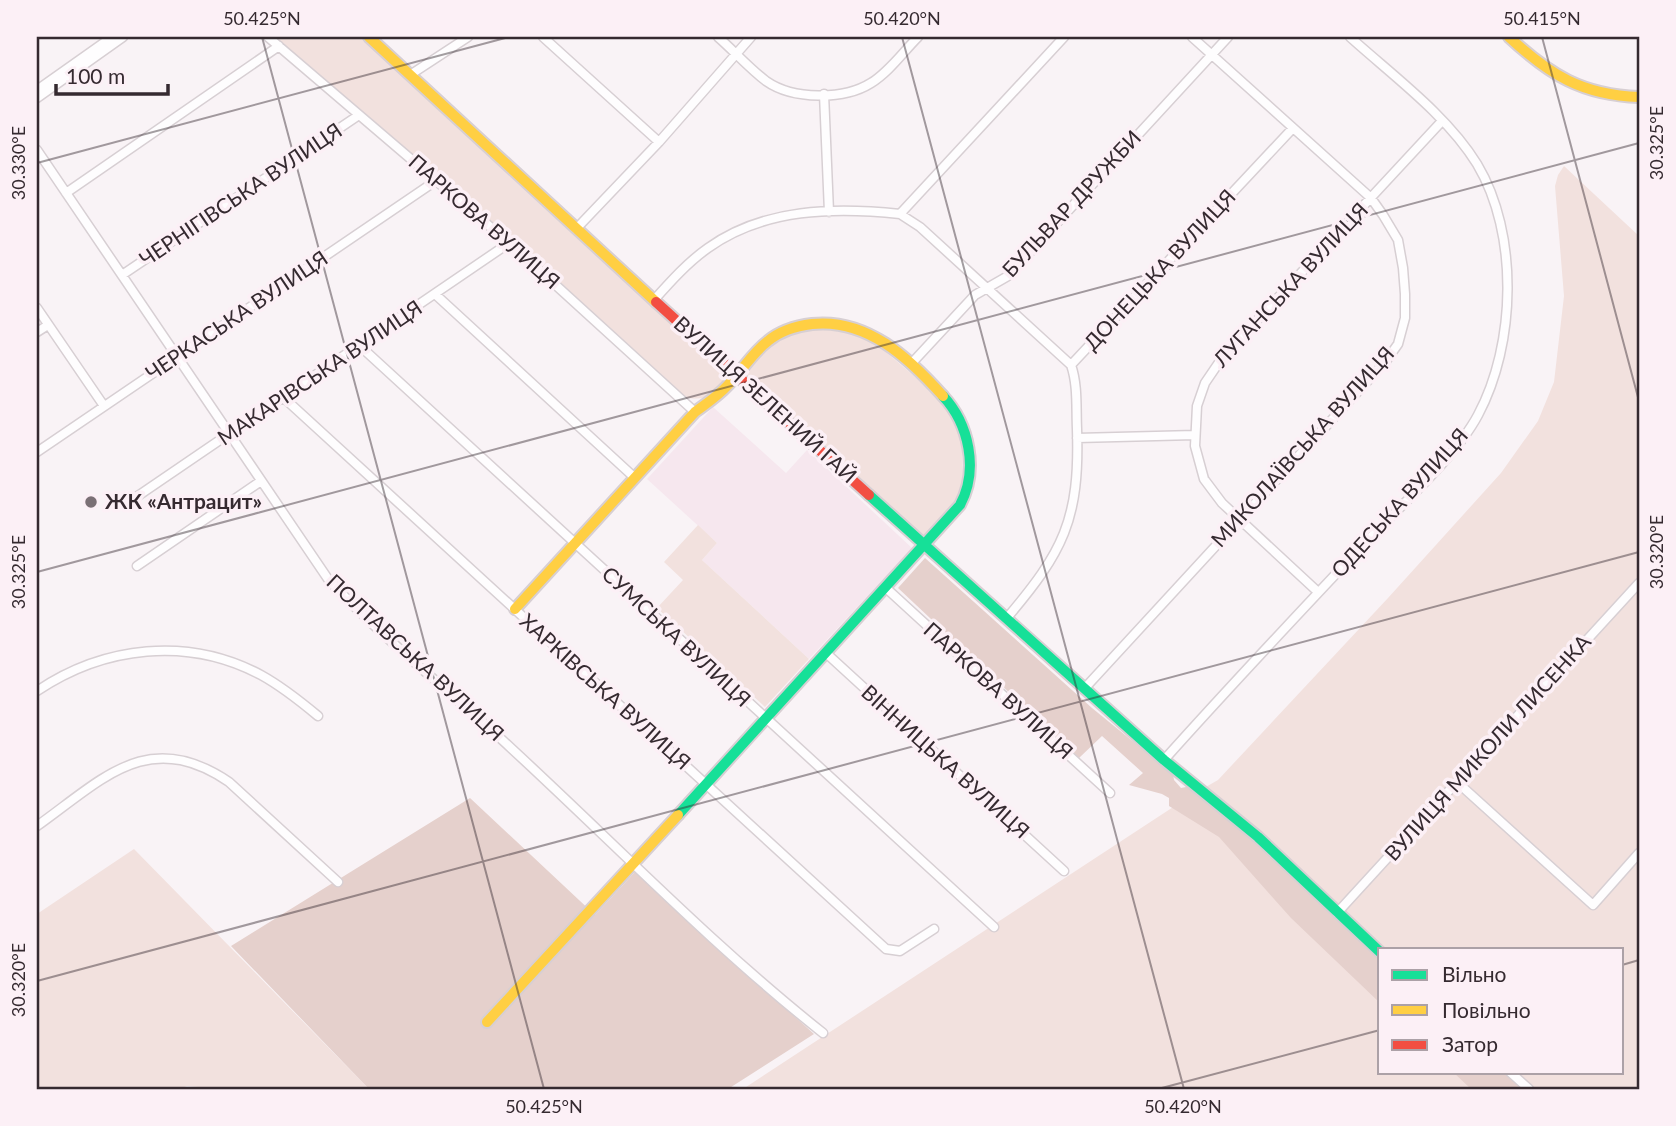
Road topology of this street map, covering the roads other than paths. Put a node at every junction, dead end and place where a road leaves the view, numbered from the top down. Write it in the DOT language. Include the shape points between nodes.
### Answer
graph roads {
  1 [pos="111,37"];
  2 [pos="123,37"];
  3 [pos="268,37"];
  4 [pos="369,37"];
  5 [pos="468,37"];
  6 [pos="542,37"];
  7 [pos="718,37"];
  8 [pos="751,37"];
  9 [pos="918,37"];
  10 [pos="1064,37"];
  11 [pos="1192,37"];
  12 [pos="1228,37"];
  13 [pos="1350,37"];
  14 [pos="1509,37"];
  15 [pos="279,46"];
  16 [pos="736,53"];
  17 [pos="1212,55"];
  18 [pos="410,75"];
  19 [pos="37,90"];
  20 [pos="824,94"];
  21 [pos="1639,97"];
  22 [pos="37,99"];
  23 [pos="359,115"];
  24 [pos="1442,121"];
  25 [pos="1293,128"];
  26 [pos="659,142"];
  27 [pos="37,150"];
  28 [pos="437,180"];
  29 [pos="66,193"];
  30 [pos="1371,198"];
  31 [pos="829,212"];
  32 [pos="900,214"];
  33 [pos="576,229"];
  34 [pos="509,243"];
  35 [pos="122,275"];
  36 [pos="987,288"];
  37 [pos="436,295"];
  38 [pos="654,300"];
  39 [pos="37,307"];
  40 [pos="48,324"];
  41 [pos="37,332"];
  42 [pos="360,346"];
  43 [pos="177,356"];
  44 [pos="911,364"];
  45 [pos="1071,365"];
  46 [pos="737,373"];
  47 [pos="284,398"];
  48 [pos="104,406"];
  49 [pos="695,412"];
  50 [pos="230,435"];
  51 [pos="1195,435"];
  52 [pos="1077,438"];
  53 [pos="37,452"];
  54 [pos="635,478"];
  55 [pos="261,481"];
  56 [pos="129,502"];
  57 [pos="1239,518"];
  58 [pos="575,544"];
  59 [pos="926,545"];
  60 [pos="137,566"];
  61 [pos="1639,583"];
  62 [pos="886,588"];
  63 [pos="1318,592"];
  64 [pos="515,609"];
  65 [pos="1006,619"];
  66 [pos="826,653"];
  67 [pos="1084,689"];
  68 [pos="37,691"];
  69 [pos="318,716"];
  70 [pos="764,718"];
  71 [pos="1164,760"];
  72 [pos="1457,782"];
  73 [pos="705,783"];
  74 [pos="1110,793"];
  75 [pos="37,826"];
  76 [pos="1639,853"];
  77 [pos="632,864"];
  78 [pos="1064,871"];
  79 [pos="338,882"];
  80 [pos="1337,913"];
  81 [pos="994,927"];
  82 [pos="934,929"];
  83 [pos="1378,950"];
  84 [pos="487,1022"];
  85 [pos="823,1034"];
  86 [pos="1512,1074"];
  87 [pos="1530,1089"];
  1 -- 19 [label="street"];
  2 -- 22 [label="street"];
  3 -- 15 [label="street, ПАРКОВА ВУЛИЦЯ"];
  4 -- 18 [label="street, ВУЛИЦЯ ЗЕЛЕНИЙ ГАЙ"];
  5 -- 18 [label="street"];
  6 -- 26 [label="street"];
  7 -- 16 [label="street"];
  8 -- 16 [label="street"];
  9 -- 20 [label="street" via="873,82 859,90"];
  10 -- 32 [label="street"];
  11 -- 17 [label="street, МИКОЛАЇВСЬКА ВУЛИЦЯ"];
  12 -- 17 [label="street, БУЛЬВАР ДРУЖБИ"];
  13 -- 24 [label="street, ОДЕСЬКА ВУЛИЦЯ"];
  14 -- 21 [label="street" via="1551,74 1587,91"];
  15 -- 23 [label="street, ПАРКОВА ВУЛИЦЯ"];
  15 -- 29 [label="street"];
  16 -- 20 [label="street" via="777,87"];
  16 -- 26 [label="street"];
  17 -- 25 [label="street, МИКОЛАЇВСЬКА ВУЛИЦЯ"];
  17 -- 36 [label="street, БУЛЬВАР ДРУЖБИ" via="1007,275"];
  18 -- 33 [label="street, ВУЛИЦЯ ЗЕЛЕНИЙ ГАЙ"];
  20 -- 31 [label="street"];
  23 -- 28 [label="street, ПАРКОВА ВУЛИЦЯ"];
  23 -- 35 [label="street, ЧЕРНІГІВСЬКА ВУЛИЦЯ"];
  24 -- 30 [label="street, ЛУГАНСЬКА ВУЛИЦЯ"];
  24 -- 63 [label="street, ОДЕСЬКА ВУЛИЦЯ" via="1476,164 1498,219 1508,286 1499,358 1490,390 1464,438"];
  25 -- 30 [label="street, МИКОЛАЇВСЬКА ВУЛИЦЯ"];
  25 -- 45 [label="street, ДОНЕЦЬКА ВУЛИЦЯ"];
  26 -- 33 [label="street"];
  27 -- 29 [label="street, ПОЛТАВСЬКА ВУЛИЦЯ"];
  28 -- 34 [label="street, ПАРКОВА ВУЛИЦЯ"];
  28 -- 43 [label="street, ЧЕРКАСЬКА ВУЛИЦЯ"];
  29 -- 35 [label="street, ПОЛТАВСЬКА ВУЛИЦЯ"];
  30 -- 51 [label="street, ЛУГАНСЬКА ВУЛИЦЯ" via="1212,370 1200,394"];
  30 -- 57 [label="street, МИКОЛАЇВСЬКА ВУЛИЦЯ" via="1398,240 1404,268 1405,318 1398,344"];
  31 -- 32 [label="street"];
  31 -- 38 [label="street" via="771,218 727,236 693,260"];
  32 -- 36 [label="street"];
  33 -- 38 [label="street, ВУЛИЦЯ ЗЕЛЕНИЙ ГАЙ"];
  34 -- 37 [label="street, МАКАРІВСЬКА ВУЛИЦЯ"];
  34 -- 49 [label="street, ПАРКОВА ВУЛИЦЯ"];
  35 -- 43 [label="street, ПОЛТАВСЬКА ВУЛИЦЯ"];
  36 -- 44 [label="street, БУЛЬВАР ДРУЖБИ" via="975,295"];
  36 -- 45 [label="street"];
  37 -- 42 [label="street, МАКАРІВСЬКА ВУЛИЦЯ"];
  37 -- 54 [label="street"];
  38 -- 46 [label="street, ВУЛИЦЯ ЗЕЛЕНИЙ ГАЙ"];
  39 -- 40 [label="street"];
  40 -- 41 [label="street"];
  40 -- 48 [label="street"];
  42 -- 47 [label="street, МАКАРІВСЬКА ВУЛИЦЯ"];
  42 -- 58 [label="street, СУМСЬКА ВУЛИЦЯ"];
  43 -- 48 [label="street, ЧЕРКАСЬКА ВУЛИЦЯ"];
  43 -- 50 [label="street, ПОЛТАВСЬКА ВУЛИЦЯ"];
  44 -- 46 [label="street" via="867,332 832,324 785,330 762,345"];
  44 -- 59 [label="street" via="951,402 967,440 964,498"];
  45 -- 52 [label="street, ДОНЕЦЬКА ВУЛИЦЯ"];
  46 -- 49 [label="street" via="719,395"];
  46 -- 59 [label="street, ВУЛИЦЯ ЗЕЛЕНИЙ ГАЙ"];
  47 -- 50 [label="street, МАКАРІВСЬКА ВУЛИЦЯ"];
  47 -- 64 [label="street, ХАРКІВСЬКА ВУЛИЦЯ"];
  48 -- 53 [label="street, ЧЕРКАСЬКА ВУЛИЦЯ"];
  49 -- 54 [label="street"];
  50 -- 55 [label="street, ПОЛТАВСЬКА ВУЛИЦЯ"];
  50 -- 56 [label="street, МАКАРІВСЬКА ВУЛИЦЯ"];
  51 -- 52 [label="street"];
  51 -- 57 [label="street, ЛУГАНСЬКА ВУЛИЦЯ" via="1204,479"];
  52 -- 65 [label="street, ДОНЕЦЬКА ВУЛИЦЯ" via="1074,493 1065,534 1047,568"];
  54 -- 58 [label="street"];
  55 -- 60 [label="street"];
  55 -- 77 [label="street, ПОЛТАВСЬКА ВУЛИЦЯ" via="313,560 343,595"];
  57 -- 63 [label="street, ЛУГАНСЬКА ВУЛИЦЯ"];
  57 -- 67 [label="street, МИКОЛАЇВСЬКА ВУЛИЦЯ"];
  58 -- 64 [label="street"];
  58 -- 70 [label="street, СУМСЬКА ВУЛИЦЯ"];
  59 -- 62 [label="street"];
  59 -- 65 [label="street, ВУЛИЦЯ ЗЕЛЕНИЙ ГАЙ"];
  61 -- 72 [label="street, ВУЛИЦЯ МИКОЛИ ЛИСЕНКА"];
  62 -- 66 [label="street"];
  62 -- 74 [label="street, ПАРКОВА ВУЛИЦЯ"];
  63 -- 71 [label="street, ОДЕСЬКА ВУЛИЦЯ"];
  64 -- 73 [label="street, ХАРКІВСЬКА ВУЛИЦЯ"];
  65 -- 67 [label="street, ВУЛИЦЯ ЗЕЛЕНИЙ ГАЙ"];
  66 -- 70 [label="street"];
  66 -- 78 [label="street, ВІННИЦЬКА ВУЛИЦЯ"];
  67 -- 71 [label="street, ВУЛИЦЯ ЗЕЛЕНИЙ ГАЙ"];
  68 -- 69 [label="street" via="80,667 108,658 147,651 192,651 261,675"];
  70 -- 73 [label="street"];
  70 -- 81 [label="street, СУМСЬКА ВУЛИЦЯ"];
  71 -- 80 [label="street, ВУЛИЦЯ ЗЕЛЕНИЙ ГАЙ" via="1258,837"];
  72 -- 76 [label="street" via="1592,905"];
  72 -- 80 [label="street, ВУЛИЦЯ МИКОЛИ ЛИСЕНКА"];
  73 -- 77 [label="street"];
  73 -- 82 [label="street, ХАРКІВСЬКА ВУЛИЦЯ" via="886,949 900,951"];
  75 -- 79 [label="street" via="120,769 171,757 212,770 229,782"];
  77 -- 84 [label="street"];
  77 -- 85 [label="street, ПОЛТАВСЬКА ВУЛИЦЯ"];
  80 -- 83 [label="street, ВУЛИЦЯ ЗЕЛЕНИЙ ГАЙ"];
  86 -- 87 [label="street"];
}
